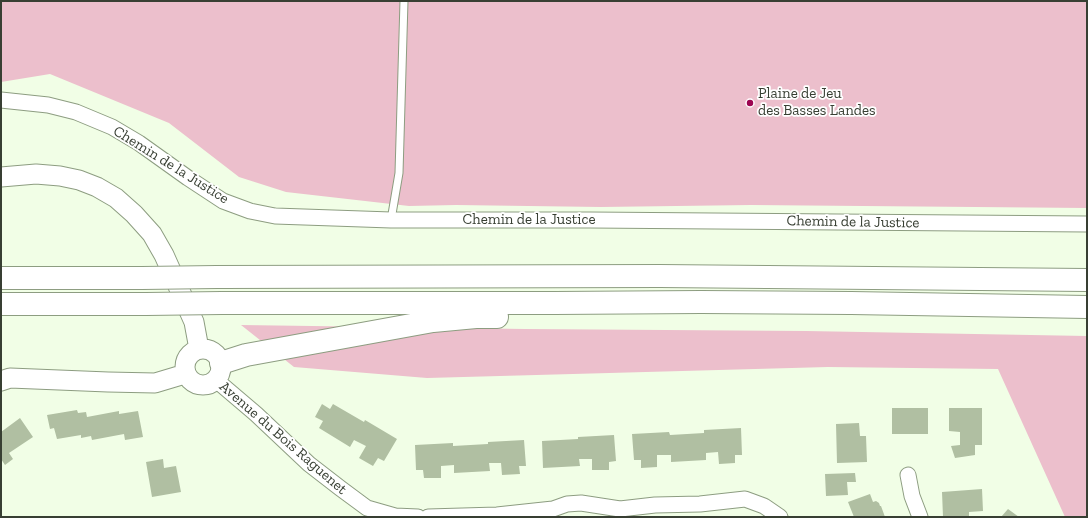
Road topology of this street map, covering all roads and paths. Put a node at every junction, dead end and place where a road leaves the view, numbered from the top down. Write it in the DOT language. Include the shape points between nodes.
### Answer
graph roads {
  1 [pos="404,1"];
  2 [pos="1,100"];
  3 [pos="1,177"];
  4 [pos="391,220"];
  5 [pos="1087,224"];
  6 [pos="1,278"];
  7 [pos="1087,280"];
  8 [pos="554,303"];
  9 [pos="1,304"];
  10 [pos="1087,306"];
  11 [pos="199,349"];
  12 [pos="218,372"];
  13 [pos="186,374"];
  14 [pos="1,381"];
  15 [pos="908,475"];
  16 [pos="395,516"];
  17 [pos="418,517"];
  18 [pos="428,517"];
  19 [pos="780,517"];
  20 [pos="920,517"];
  1 -- 4 [label="lane" via="399,173"];
  2 -- 4 [label="street, Chemin de la Justice" via="48,105 76,112 112,127 223,201 250,211 275,216"];
  3 -- 11 [label="street" via="36,174 60,176 97,187 116,198 152,234 164,255 194,322"];
  4 -- 5 [label="street, Chemin de la Justice"];
  6 -- 7 [label="highway, bridge" via="676,276"];
  8 -- 9 [label="highway, bridge"];
  8 -- 10 [label="highway" via="772,302"];
  8 -- 12 [label="highway" via="531,316 433,321 246,356"];
  11 -- 12 [label="street" via="215,353 219,358"];
  11 -- 13 [label="street" via="188,355 184,367"];
  12 -- 13 [label="street" via="211,383 205,385 193,383"];
  12 -- 16 [label="street, Avenue du Bois Raguenet" via="256,414 309,464 367,508"];
  13 -- 14 [label="street" via="155,383 10,378"];
  15 -- 20 [label="street"];
  16 -- 17 [label="street, Avenue du Bois Raguenet"];
  18 -- 19 [label="street" via="497,515 581,503 620,509 745,499 764,506"];
}
